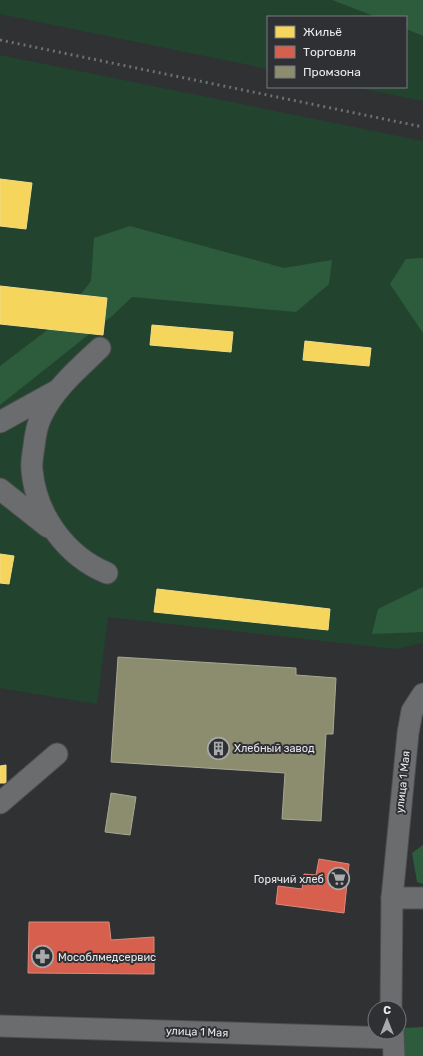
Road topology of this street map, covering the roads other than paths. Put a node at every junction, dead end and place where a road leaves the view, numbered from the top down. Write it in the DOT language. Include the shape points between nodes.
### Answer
graph roads {
  1 [pos="100,348"];
  2 [pos="57,391"];
  3 [pos="0,422"];
  4 [pos="0,489"];
  5 [pos="53,530"];
  6 [pos="107,573"];
  7 [pos="423,694"];
  8 [pos="58,754"];
  9 [pos="0,803"];
  10 [pos="392,898"];
  11 [pos="423,898"];
  12 [pos="391,1000"];
  13 [pos="0,1026"];
  14 [pos="393,1042"];
  1 -- 2 [label="street"];
  2 -- 3 [label="street"];
  2 -- 5 [label="street" via="40,418 31,470 38,500"];
  4 -- 5 [label="street"];
  5 -- 6 [label="street" via="73,553 92,567"];
  7 -- 10 [label="street, улица 1 Мая" via="412,710 408,733"];
  8 -- 9 [label="street"];
  10 -- 11 [label="street"];
  10 -- 12 [label="street, улица 1 Мая"];
  13 -- 14 [label="street, улица 1 Мая"];
}
